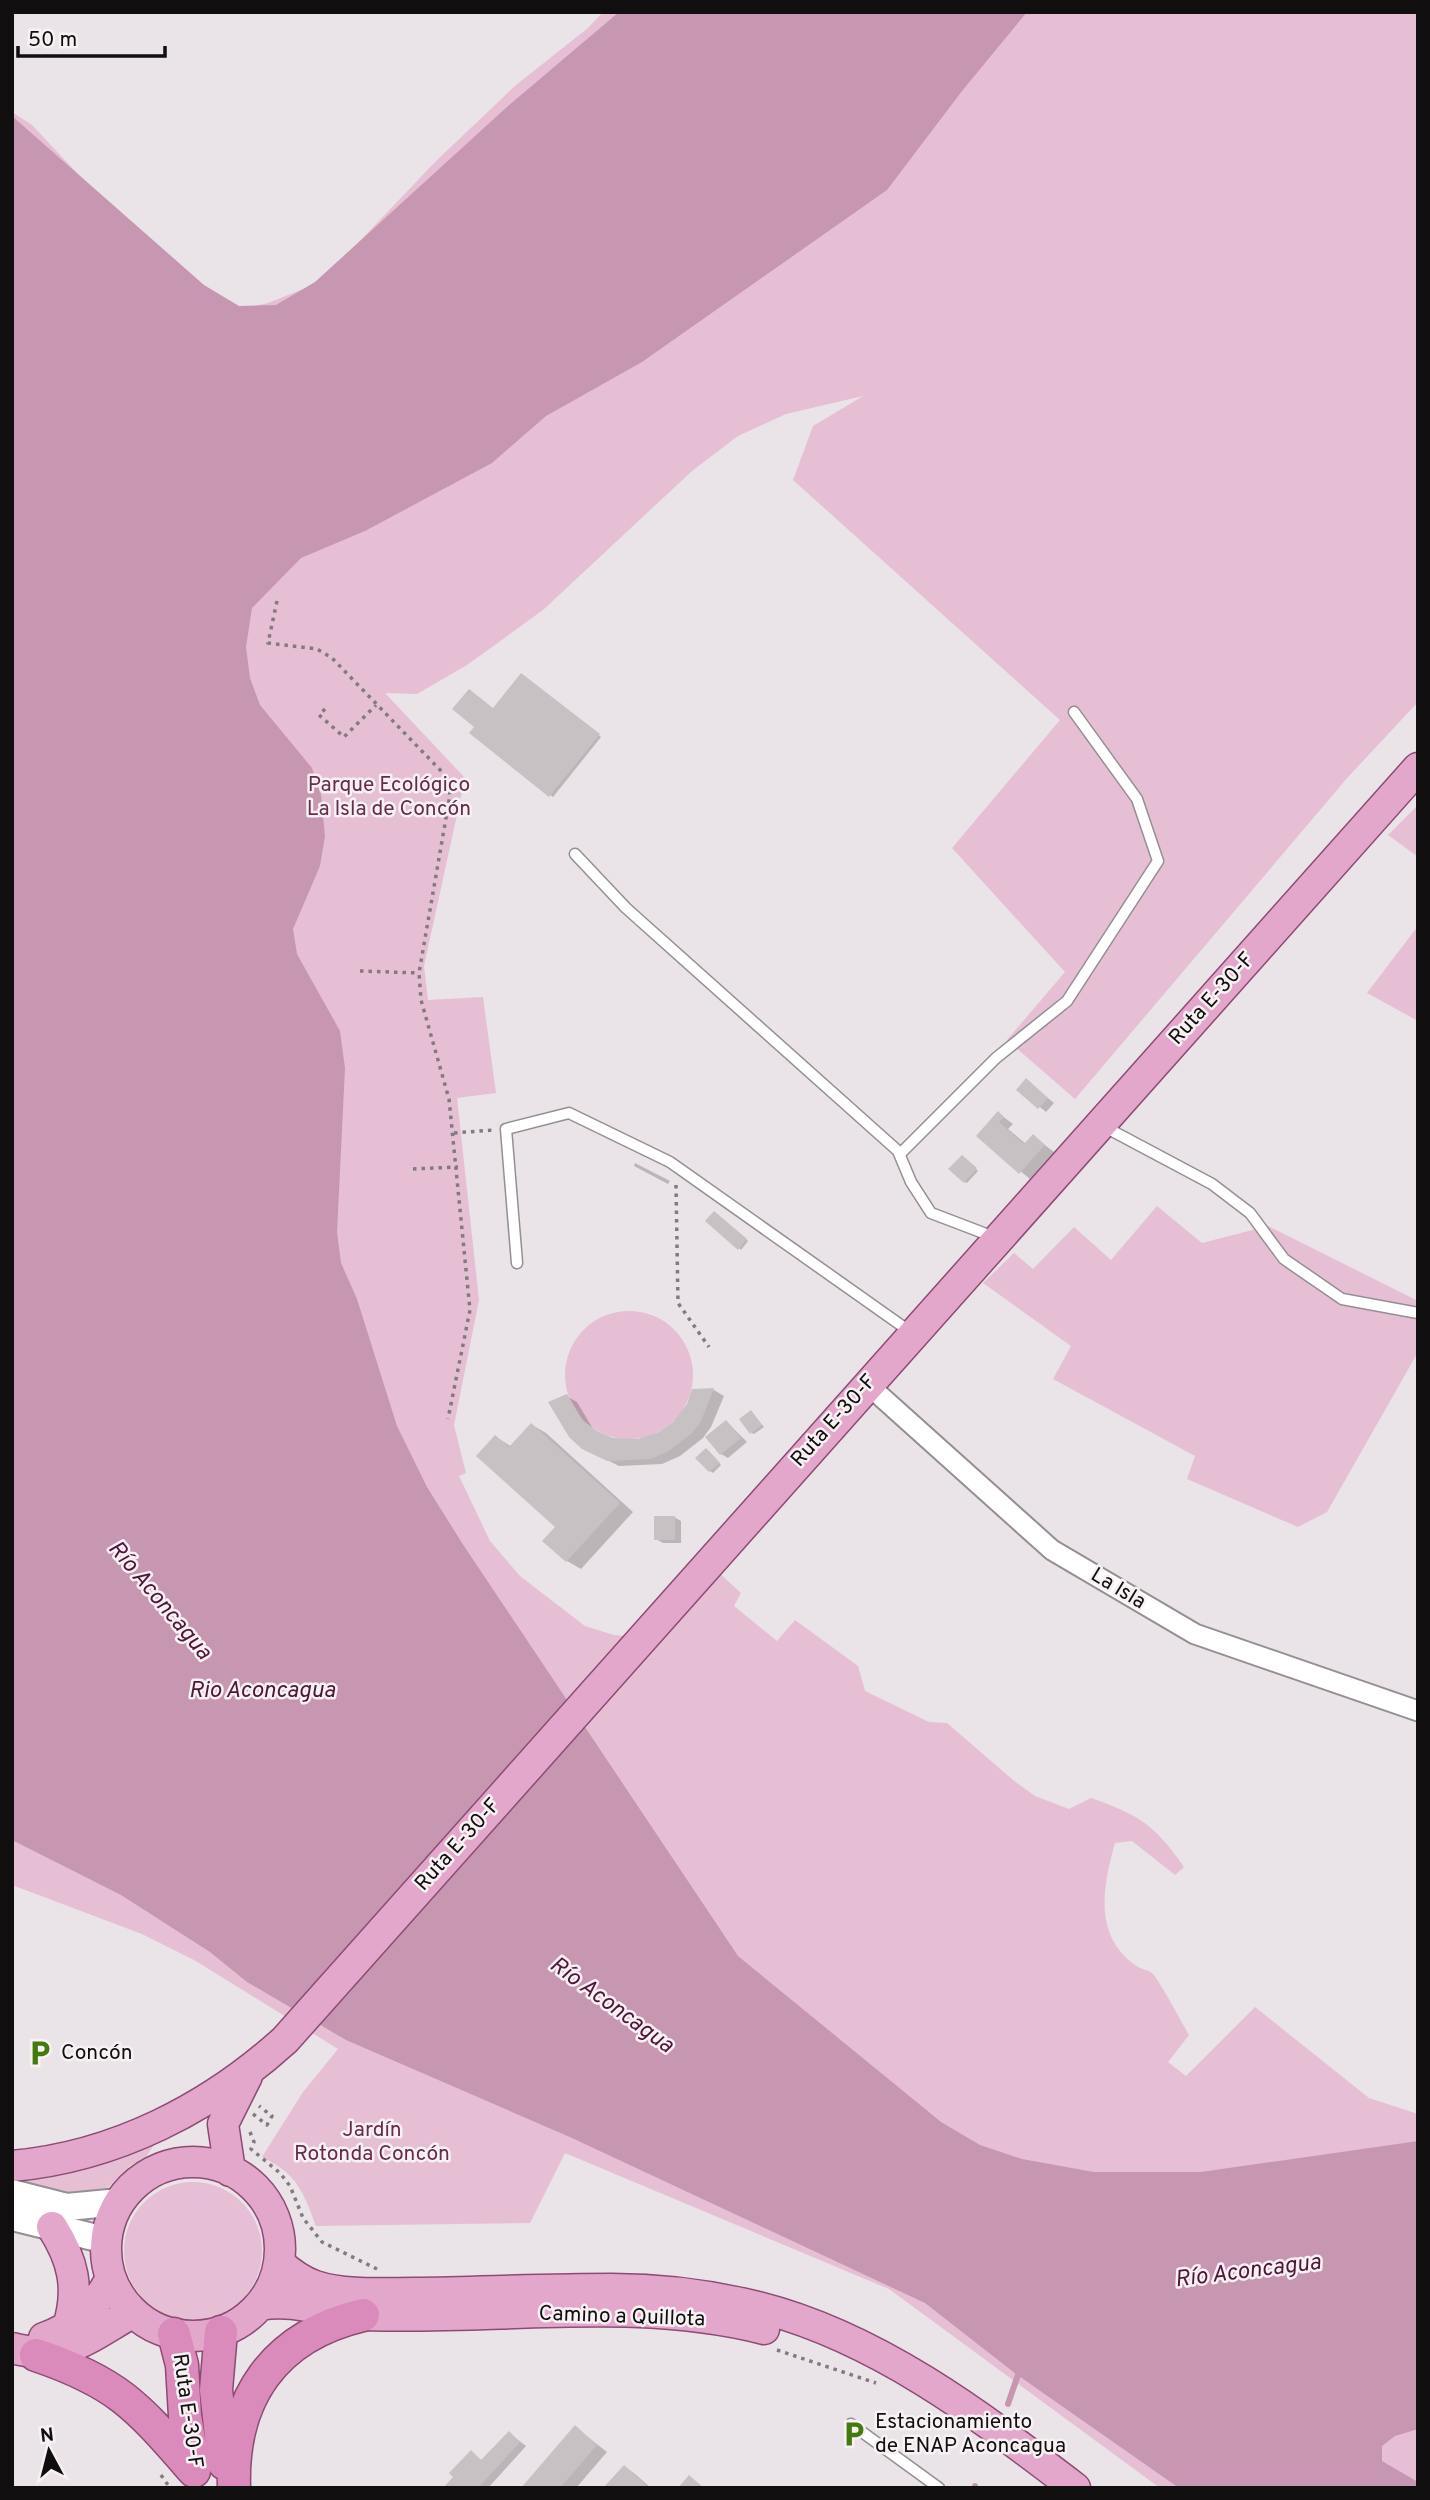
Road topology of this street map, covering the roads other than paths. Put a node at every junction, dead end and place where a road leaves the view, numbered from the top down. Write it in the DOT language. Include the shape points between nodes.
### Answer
graph roads {
  1 [pos="1074,712"];
  2 [pos="1418,768"];
  3 [pos="575,854"];
  4 [pos="1100,1124"];
  5 [pos="900,1154"];
  6 [pos="998,1238"];
  7 [pos="517,1263"];
  8 [pos="1418,1313"];
  9 [pos="912,1334"];
  10 [pos="867,1384"];
  11 [pos="1418,1712"];
  12 [pos="249,2073"];
  13 [pos="193,2107"];
  14 [pos="12,2166"];
  15 [pos="230,2171"];
  16 [pos="148,2174"];
  17 [pos="12,2193"];
  18 [pos="119,2202"];
  19 [pos="12,2217"];
  20 [pos="52,2227"];
  21 [pos="105,2240"];
  22 [pos="279,2263"];
  23 [pos="110,2280"];
  24 [pos="260,2305"];
  25 [pos="132,2313"];
  26 [pos="363,2315"];
  27 [pos="68,2327"];
  28 [pos="221,2332"];
  29 [pos="174,2334"];
  30 [pos="21,2351"];
  31 [pos="969,2412"];
  32 [pos="851,2424"];
  33 [pos="196,2479"];
  34 [pos="233,2488"];
  35 [pos="939,2488"];
  36 [pos="1075,2488"];
  1 -- 5 [label="lane" via="1137,799 1158,861 1067,1001 996,1058"];
  2 -- 4 [label="main road, Ruta E-30-F"];
  3 -- 5 [label="lane" via="626,908"];
  4 -- 6 [label="main road, Ruta E-30-F"];
  4 -- 8 [label="lane" via="1212,1184 1250,1213 1284,1259 1342,1299"];
  5 -- 6 [label="lane" via="931,1213"];
  6 -- 9 [label="main road, Ruta E-30-F"];
  7 -- 9 [label="lane" via="506,1129 569,1113 675,1165"];
  9 -- 10 [label="main road, Ruta E-30-F"];
  10 -- 11 [label="street, La Isla" via="1064,1557 1195,1634"];
  10 -- 12 [label="main road, Ruta E-30-F" via="285,2040"];
  12 -- 13 [label="main road, Ruta E-30-F"];
  12 -- 15 [label="main road, Ruta E-30-F" via="223,2124"];
  13 -- 14 [label="main road" via="98,2150"];
  13 -- 16 [label="main road, Ruta E-30-F"];
  15 -- 16 [label="main road" via="189,2162"];
  15 -- 22 [label="main road" via="248,2182 271,2210 279,2236"];
  16 -- 18 [label="main road"];
  17 -- 18 [label="main road" via="67,2207"];
  18 -- 21 [label="main road"];
  19 -- 20 [label="main road"];
  20 -- 21 [label="main road"];
  20 -- 27 [label="main road" via="73,2270 74,2309"];
  21 -- 23 [label="main road"];
  22 -- 24 [label="main road"];
  22 -- 31 [label="main road, Camino a Quillota" via="303,2281 326,2289 396,2293 648,2290 742,2303 819,2326 878,2353"];
  23 -- 25 [label="main road"];
  23 -- 27 [label="main road" via="93,2307"];
  24 -- 26 [label="main road, Camino a Quillota" via="294,2302"];
  24 -- 28 [label="main road"];
  25 -- 29 [label="main road"];
  25 -- 30 [label="main road" via="77,2345"];
  26 -- 31 [label="main road, Camino a Quillota" via="631,2313 726,2321 815,2345"];
  26 -- 34 [label="highway" via="310,2334 267,2371 240,2421"];
  27 -- 30 [label="main road"];
  28 -- 29 [label="main road" via="201,2337"];
  28 -- 34 [label="highway, Ruta E-30-F" via="216,2412 222,2456"];
  29 -- 33 [label="highway, Ruta E-30-F" via="183,2365 185,2416"];
  30 -- 33 [label="highway" via="79,2370 121,2394 152,2422"];
  31 -- 36 [label="main road, Camino a Quillota"];
  32 -- 35 [label="lane"];
}
